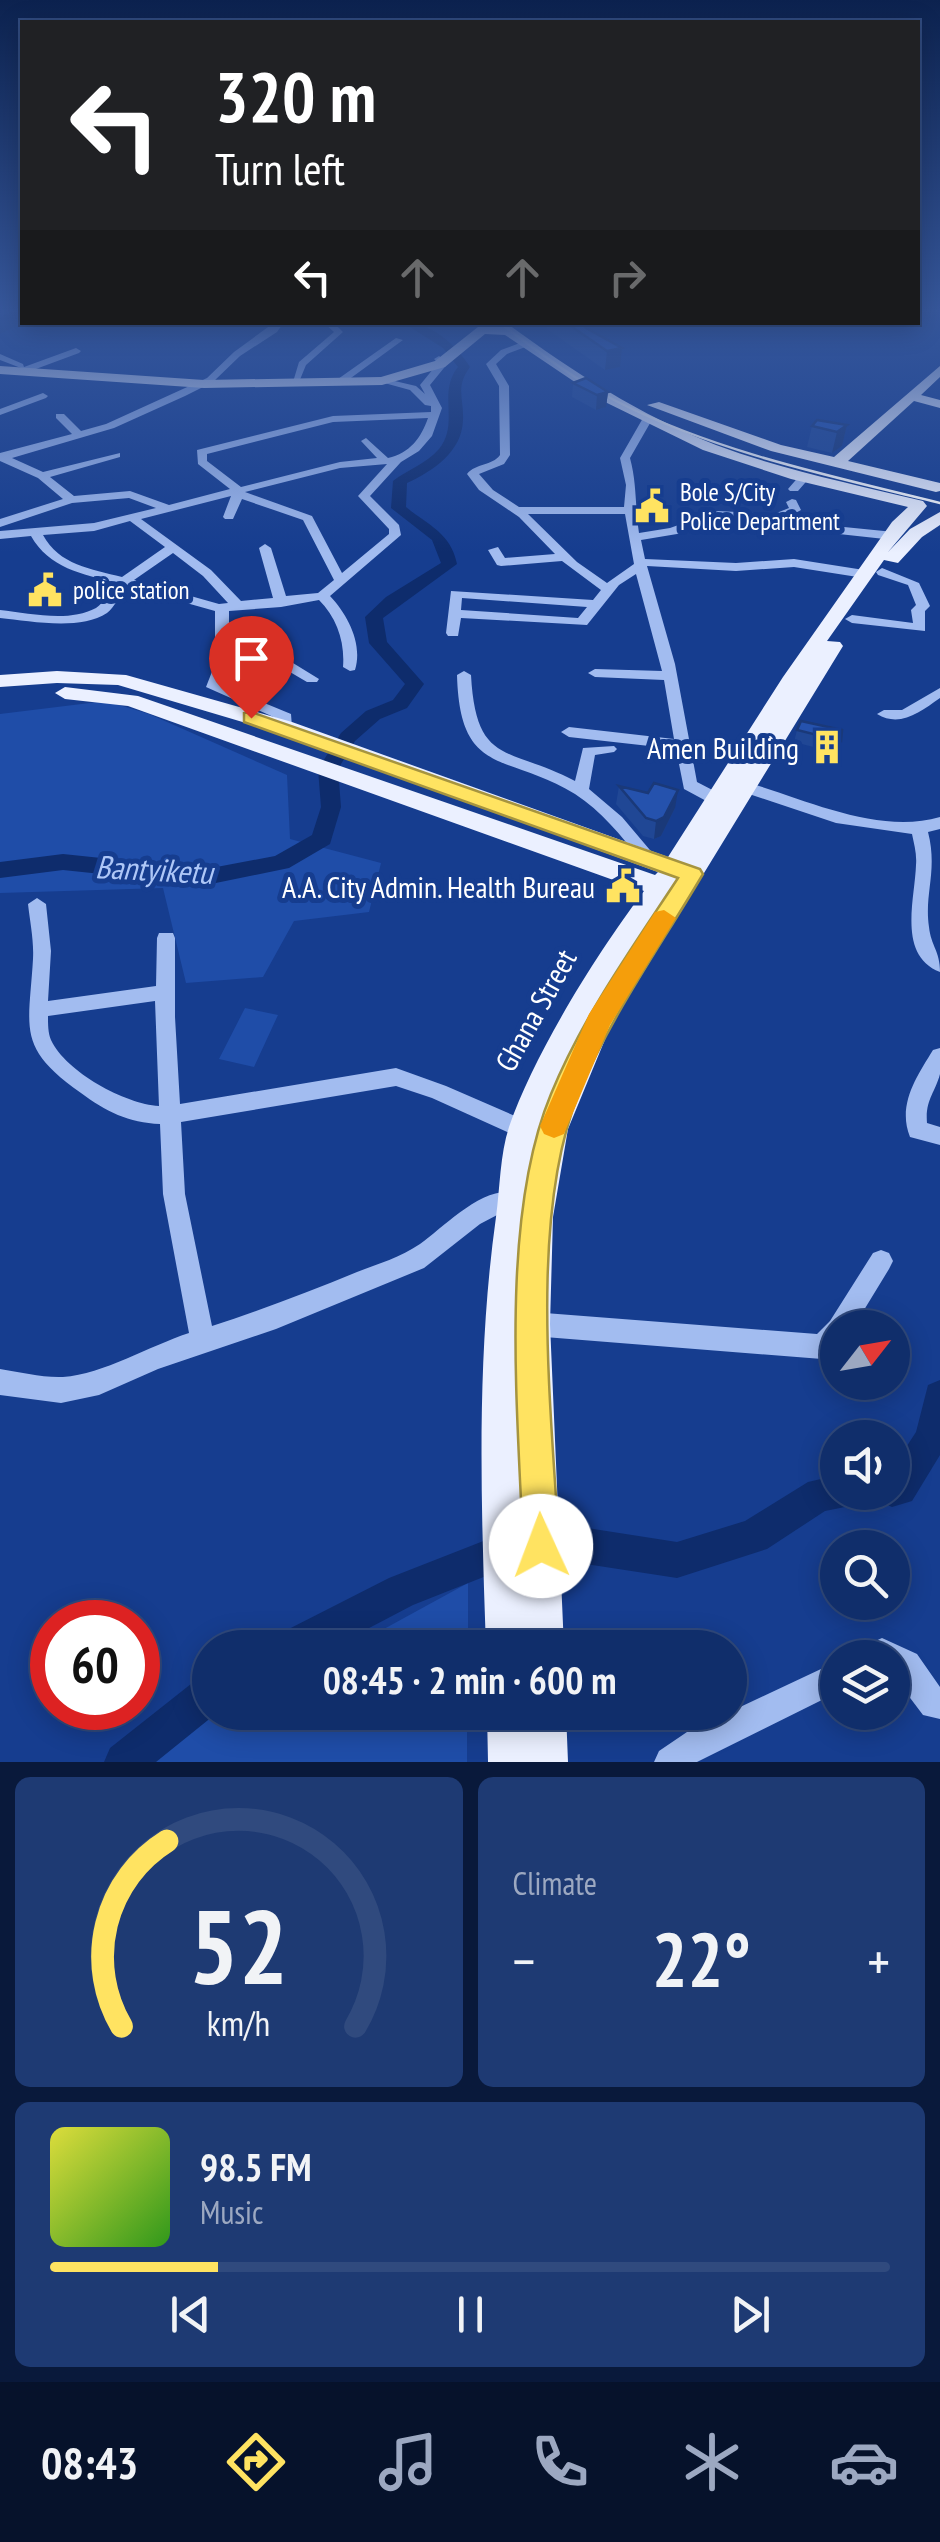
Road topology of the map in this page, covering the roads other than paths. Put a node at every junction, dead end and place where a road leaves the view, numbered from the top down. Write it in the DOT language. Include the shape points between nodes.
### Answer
graph roads {
  1 [pos="191,389"];
  2 [pos="292,389"];
  3 [pos="414,389"];
  4 [pos="427,389"];
  5 [pos="504,389"];
  6 [pos="599,389"];
  7 [pos="611,389"];
  8 [pos="921,389"];
  9 [pos="43,396"];
  10 [pos="914,397"];
  11 [pos="289,398"];
  12 [pos="940,404"];
  13 [pos="0,412"];
  14 [pos="433,413"];
  15 [pos="60,416"];
  16 [pos="658,418"];
  17 [pos="80,435"];
  18 [pos="366,441"];
  19 [pos="116,454"];
  20 [pos="0,457"];
  21 [pos="390,459"];
  22 [pos="837,462"];
  23 [pos="42,476"];
  24 [pos="851,488"];
  25 [pos="797,489"];
  26 [pos="235,492"];
  27 [pos="71,500"];
  28 [pos="930,500"];
  29 [pos="940,505"];
  30 [pos="167,508"];
  31 [pos="516,510"];
  32 [pos="630,512"];
  33 [pos="133,518"];
  34 [pos="229,518"];
  35 [pos="780,518"];
  36 [pos="0,522"];
  37 [pos="896,531"];
  38 [pos="36,534"];
  39 [pos="0,535"];
  40 [pos="634,538"];
  41 [pos="172,548"];
  42 [pos="265,548"];
  43 [pos="494,550"];
  44 [pos="562,557"];
  45 [pos="640,564"];
  46 [pos="873,573"];
  47 [pos="340,580"];
  48 [pos="123,582"];
  49 [pos="608,589"];
  50 [pos="322,596"];
  51 [pos="281,603"];
  52 [pos="923,606"];
  53 [pos="230,607"];
  54 [pos="0,614"];
  55 [pos="940,614"];
  56 [pos="852,619"];
  57 [pos="453,633"];
  58 [pos="223,648"];
  59 [pos="350,667"];
  60 [pos="595,673"];
  61 [pos="464,674"];
  62 [pos="670,676"];
  63 [pos="312,678"];
  64 [pos="0,681"];
  65 [pos="940,692"];
  66 [pos="0,698"];
  67 [pos="884,714"];
  68 [pos="284,727"];
  69 [pos="570,732"];
  70 [pos="682,746"];
  71 [pos="609,749"];
  72 [pos="392,767"];
  73 [pos="746,787"];
  74 [pos="581,791"];
  75 [pos="716,798"];
  76 [pos="422,801"];
  77 [pos="542,822"];
  78 [pos="940,823"];
  79 [pos="496,827"];
  80 [pos="919,829"];
  81 [pos="646,856"];
  82 [pos="676,881"];
  83 [pos="38,904"];
  84 [pos="642,931"];
  85 [pos="166,938"];
  86 [pos="940,965"];
  87 [pos="166,992"];
  88 [pos="36,1010"];
  89 [pos="940,1056"];
  90 [pos="171,1115"];
  91 [pos="523,1130"];
  92 [pos="940,1136"];
  93 [pos="512,1201"];
  94 [pos="882,1262"];
  95 [pos="850,1310"];
  96 [pos="532,1324"];
  97 [pos="203,1341"];
  98 [pos="820,1348"];
  99 [pos="0,1382"];
  100 [pos="518,1404"];
  101 [pos="520,1488"];
  102 [pos="525,1630"];
  103 [pos="910,1670"];
  104 [pos="820,1685"];
  105 [pos="938,1709"];
  106 [pos="509,1730"];
  107 [pos="545,1730"];
  108 [pos="510,1762"];
  109 [pos="546,1762"];
  110 [pos="670,1762"];
  1 -- 17 [label="street"];
  2 -- 11 [label="street"];
  3 -- 14 [label="street"];
  4 -- 14 [label="street"];
  5 -- 31 [label="street" via="504,455 474,474"];
  6 -- 16 [label="main road"];
  7 -- 16 [label="main road"];
  8 -- 10 [label="main road"];
  9 -- 13 [label="street"];
  10 -- 12 [label="main road"];
  10 -- 22 [label="main road"];
  14 -- 21 [label="street" via="415,449"];
  14 -- 26 [label="street" via="333,419 200,452 202,462"];
  15 -- 17 [label="street"];
  16 -- 22 [label="main road"];
  16 -- 25 [label="main road"];
  16 -- 28 [label="main road"];
  16 -- 29 [label="main road" via="750,456"];
  16 -- 32 [label="street" via="625,458"];
  17 -- 20 [label="street"];
  18 -- 21 [label="street"];
  19 -- 23 [label="street"];
  20 -- 23 [label="street"];
  21 -- 26 [label="street"];
  21 -- 47 [label="street" via="364,496 395,536"];
  22 -- 28 [label="main road"];
  23 -- 27 [label="street"];
  24 -- 25 [label="main road"];
  24 -- 28 [label="main road"];
  24 -- 37 [label="main road" via="882,505"];
  25 -- 35 [label="street" via="795,510"];
  26 -- 30 [label="street"];
  26 -- 34 [label="street"];
  26 -- 47 [label="street" via="308,518"];
  27 -- 30 [label="street" via="137,494"];
  27 -- 36 [label="street"];
  28 -- 37 [label="main road, Ghana Street"];
  28 -- 46 [label="main road, Ghana Street" via="916,533"];
  30 -- 33 [label="street"];
  31 -- 32 [label="street"];
  31 -- 44 [label="street"];
  32 -- 40 [label="street"];
  33 -- 38 [label="street"];
  33 -- 41 [label="street"];
  35 -- 37 [label="street" via="802,526"];
  35 -- 40 [label="street" via="718,515"];
  37 -- 46 [label="main road, Ghana Street"];
  38 -- 39 [label="street"];
  38 -- 48 [label="street" via="54,558"];
  40 -- 45 [label="street"];
  41 -- 48 [label="street"];
  41 -- 53 [label="street" via="206,573"];
  42 -- 51 [label="street"];
  43 -- 44 [label="street" via="501,562"];
  44 -- 49 [label="street"];
  45 -- 46 [label="street" via="794,562"];
  45 -- 49 [label="street"];
  45 -- 62 [label="street"];
  46 -- 52 [label="street" via="910,579"];
  46 -- 56 [label="main road, Ghana Street"];
  46 -- 75 [label="main road, Ghana Street"];
  47 -- 50 [label="street"];
  48 -- 53 [label="street"];
  48 -- 54 [label="street" via="102,610 78,618"];
  49 -- 57 [label="street" via="588,619 576,623 455,614"];
  50 -- 51 [label="street"];
  50 -- 59 [label="street" via="336,610"];
  51 -- 53 [label="street"];
  52 -- 55 [label="street"];
  52 -- 56 [label="street" via="920,628"];
  53 -- 58 [label="street"];
  56 -- 73 [label="main road, Ghana Street"];
  58 -- 63 [label="street" via="257,647"];
  58 -- 68 [label="street" via="212,687 286,717"];
  60 -- 62 [label="street"];
  61 -- 74 [label="street" via="465,719 492,752"];
  62 -- 70 [label="street"];
  64 -- 68 [label="main road" via="119,680"];
  65 -- 67 [label="street" via="905,715"];
  66 -- 76 [label="main road" via="72,693 132,700"];
  68 -- 72 [label="main road"];
  69 -- 70 [label="street"];
  70 -- 75 [label="street" via="690,785"];
  71 -- 74 [label="street" via="588,751"];
  72 -- 76 [label="main road"];
  72 -- 77 [label="main road"];
  73 -- 80 [label="street" via="820,814"];
  73 -- 82 [label="main road, Ghana Street"];
  74 -- 81 [label="street"];
  75 -- 82 [label="main road, Ghana Street"];
  76 -- 79 [label="main road"];
  77 -- 79 [label="main road"];
  77 -- 81 [label="main road"];
  78 -- 80 [label="street"];
  79 -- 82 [label="main road"];
  80 -- 86 [label="street" via="925,858 917,910 922,936"];
  81 -- 82 [label="main road"];
  82 -- 84 [label="main road, Ghana Street"];
  83 -- 88 [label="street" via="43,936"];
  84 -- 91 [label="main road, Ghana Street" via="546,1074"];
  84 -- 96 [label="main road, Ghana Street" via="553,1129 538,1217"];
  85 -- 87 [label="street"];
  87 -- 88 [label="street"];
  87 -- 90 [label="street"];
  88 -- 90 [label="street" via="39,1043 51,1061 118,1107 140,1116"];
  89 -- 92 [label="street" via="918,1099 916,1124"];
  90 -- 91 [label="street" via="396,1078"];
  90 -- 97 [label="street" via="174,1194"];
  91 -- 93 [label="main road, Ghana Street"];
  93 -- 97 [label="street" via="483,1208 416,1260"];
  93 -- 100 [label="main road, Ghana Street" via="504,1280"];
  94 -- 95 [label="street"];
  96 -- 98 [label="street"];
  96 -- 100 [label="main road, Ghana Street"];
  97 -- 99 [label="street" via="60,1390"];
  100 -- 101 [label="main road, Ghana Street"];
  100 -- 101 [label="main road, Ghana Street"];
  101 -- 102 [label="main road, Ghana Street"];
  103 -- 105 [label="street"];
  104 -- 110 [label="street"];
  106 -- 108 [label="main road"];
  107 -- 109 [label="main road"];
}
